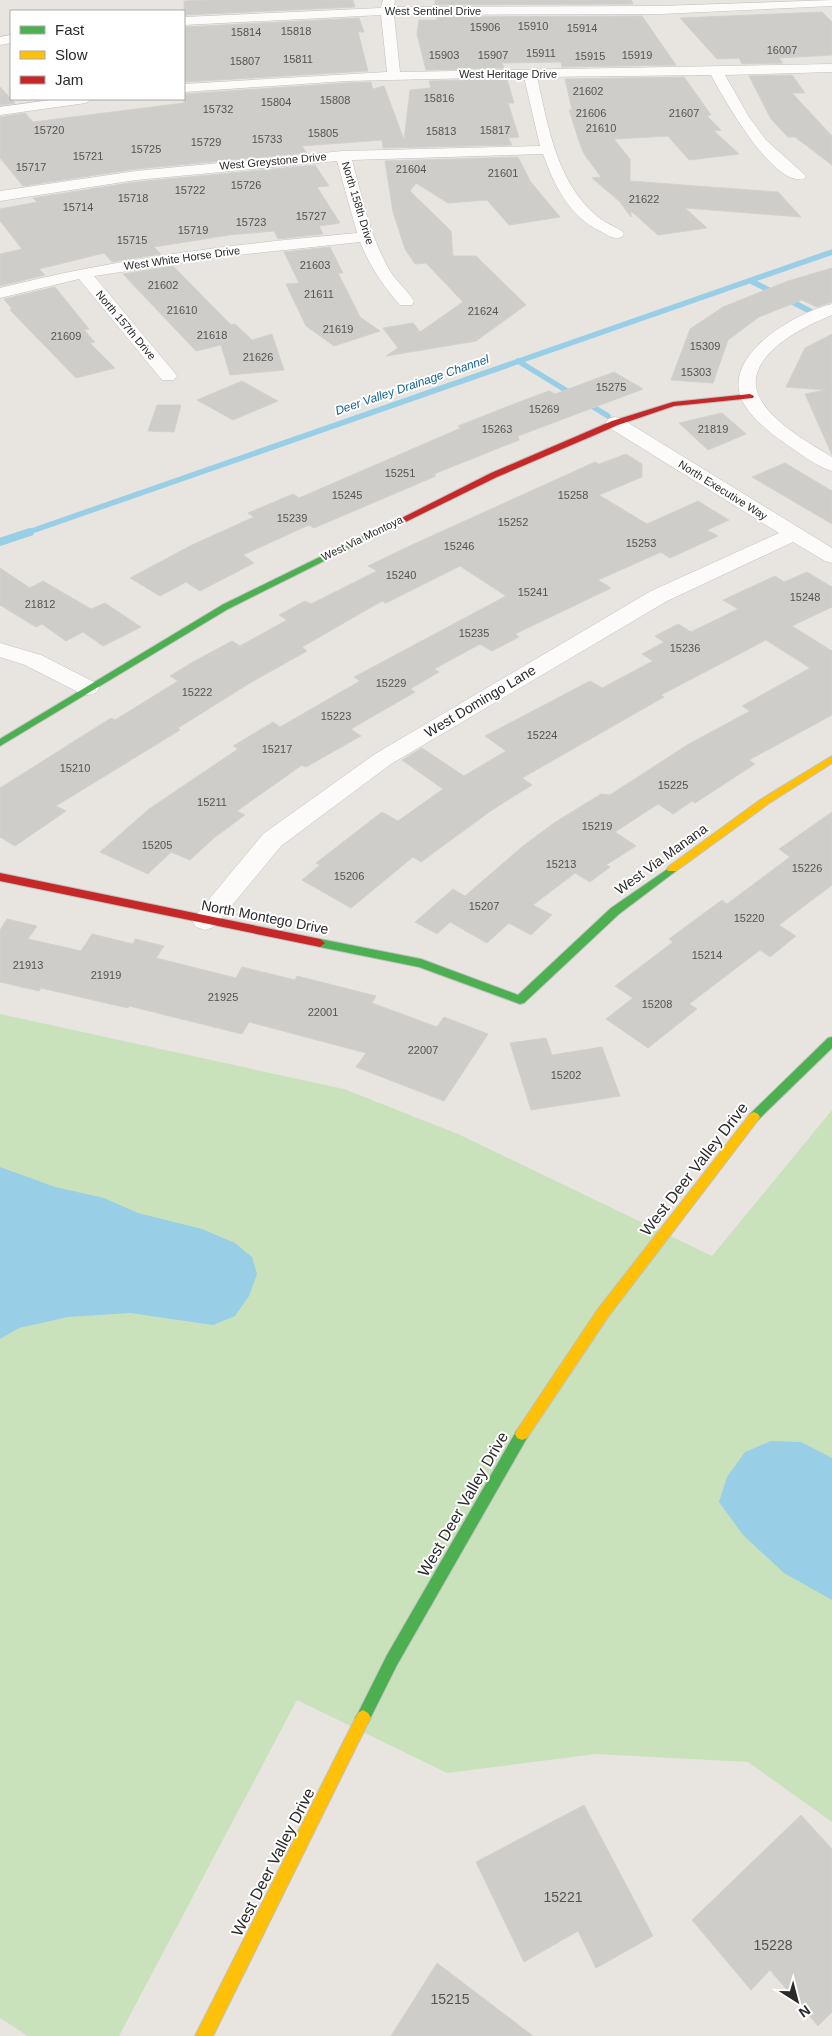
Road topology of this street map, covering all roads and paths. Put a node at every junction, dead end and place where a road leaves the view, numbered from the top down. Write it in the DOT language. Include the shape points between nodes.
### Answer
graph roads {
  1 [pos="832,2"];
  2 [pos="388,5"];
  3 [pos="185,21"];
  4 [pos="832,68"];
  5 [pos="717,73"];
  6 [pos="394,74"];
  7 [pos="530,74"];
  8 [pos="185,88"];
  9 [pos="79,100"];
  10 [pos="0,111"];
  11 [pos="548,150"];
  12 [pos="344,154"];
  13 [pos="799,176"];
  14 [pos="0,196"];
  15 [pos="616,234"];
  16 [pos="366,237"];
  17 [pos="83,274"];
  18 [pos="0,292"];
  19 [pos="406,301"];
  20 [pos="832,309"];
  21 [pos="168,376"];
  22 [pos="750,396"];
  23 [pos="615,424"];
  24 [pos="832,446"];
  25 [pos="811,452"];
  26 [pos="832,465"];
  27 [pos="794,534"];
  28 [pos="832,557"];
  29 [pos="0,650"];
  30 [pos="88,688"];
  31 [pos="0,743"];
  32 [pos="832,758"];
  33 [pos="0,877"];
  34 [pos="205,921"];
  35 [pos="520,1000"];
  36 [pos="832,1041"];
  37 [pos="204,2036"];
  1 -- 2 [label="street, West Sentinel Drive" via="662,10"];
  2 -- 3 [label="street, West Sentinel Drive"];
  2 -- 6 [label="street"];
  4 -- 5 [label="street, West Heritage Drive"];
  5 -- 7 [label="street, West Heritage Drive"];
  5 -- 13 [label="street" via="743,120 765,150"];
  6 -- 7 [label="street, West Heritage Drive"];
  6 -- 8 [label="street, West Heritage Drive"];
  7 -- 11 [label="street"];
  9 -- 10 [label="street"];
  11 -- 12 [label="street, West Greystone Drive"];
  11 -- 15 [label="street" via="565,189 592,220"];
  12 -- 14 [label="street, West Greystone Drive" via="154,172"];
  12 -- 16 [label="street, North 158th Drive"];
  16 -- 17 [label="street, West White Horse Drive" via="204,253"];
  16 -- 19 [label="street, North 158th Drive" via="390,287"];
  17 -- 18 [label="street, West White Horse Drive"];
  17 -- 21 [label="street, North 157th Drive"];
  20 -- 22 [label="street" via="781,333 754,362 747,379"];
  22 -- 23 [label="street, West Via Montoya" via="672,404"];
  22 -- 25 [label="street" via="773,426"];
  23 -- 27 [label="street, North Executive Way"];
  23 -- 30 [label="street, West Via Montoya" via="494,475 243,598"];
  24 -- 25 [label="street"];
  25 -- 26 [label="street"];
  27 -- 28 [label="street, North Executive Way"];
  27 -- 34 [label="street, West Domingo Lane" via="659,596 382,759 272,840"];
  29 -- 30 [label="street" via="33,660"];
  30 -- 31 [label="street, West Via Montoya"];
  32 -- 35 [label="street, West Via Manana" via="764,802 615,911"];
  33 -- 34 [label="street, North Montego Drive"];
  34 -- 35 [label="street, North Montego Drive" via="421,963"];
  36 -- 37 [label="street, West Deer Valley Drive" via="757,1113 603,1313 522,1434 392,1660"];
}
